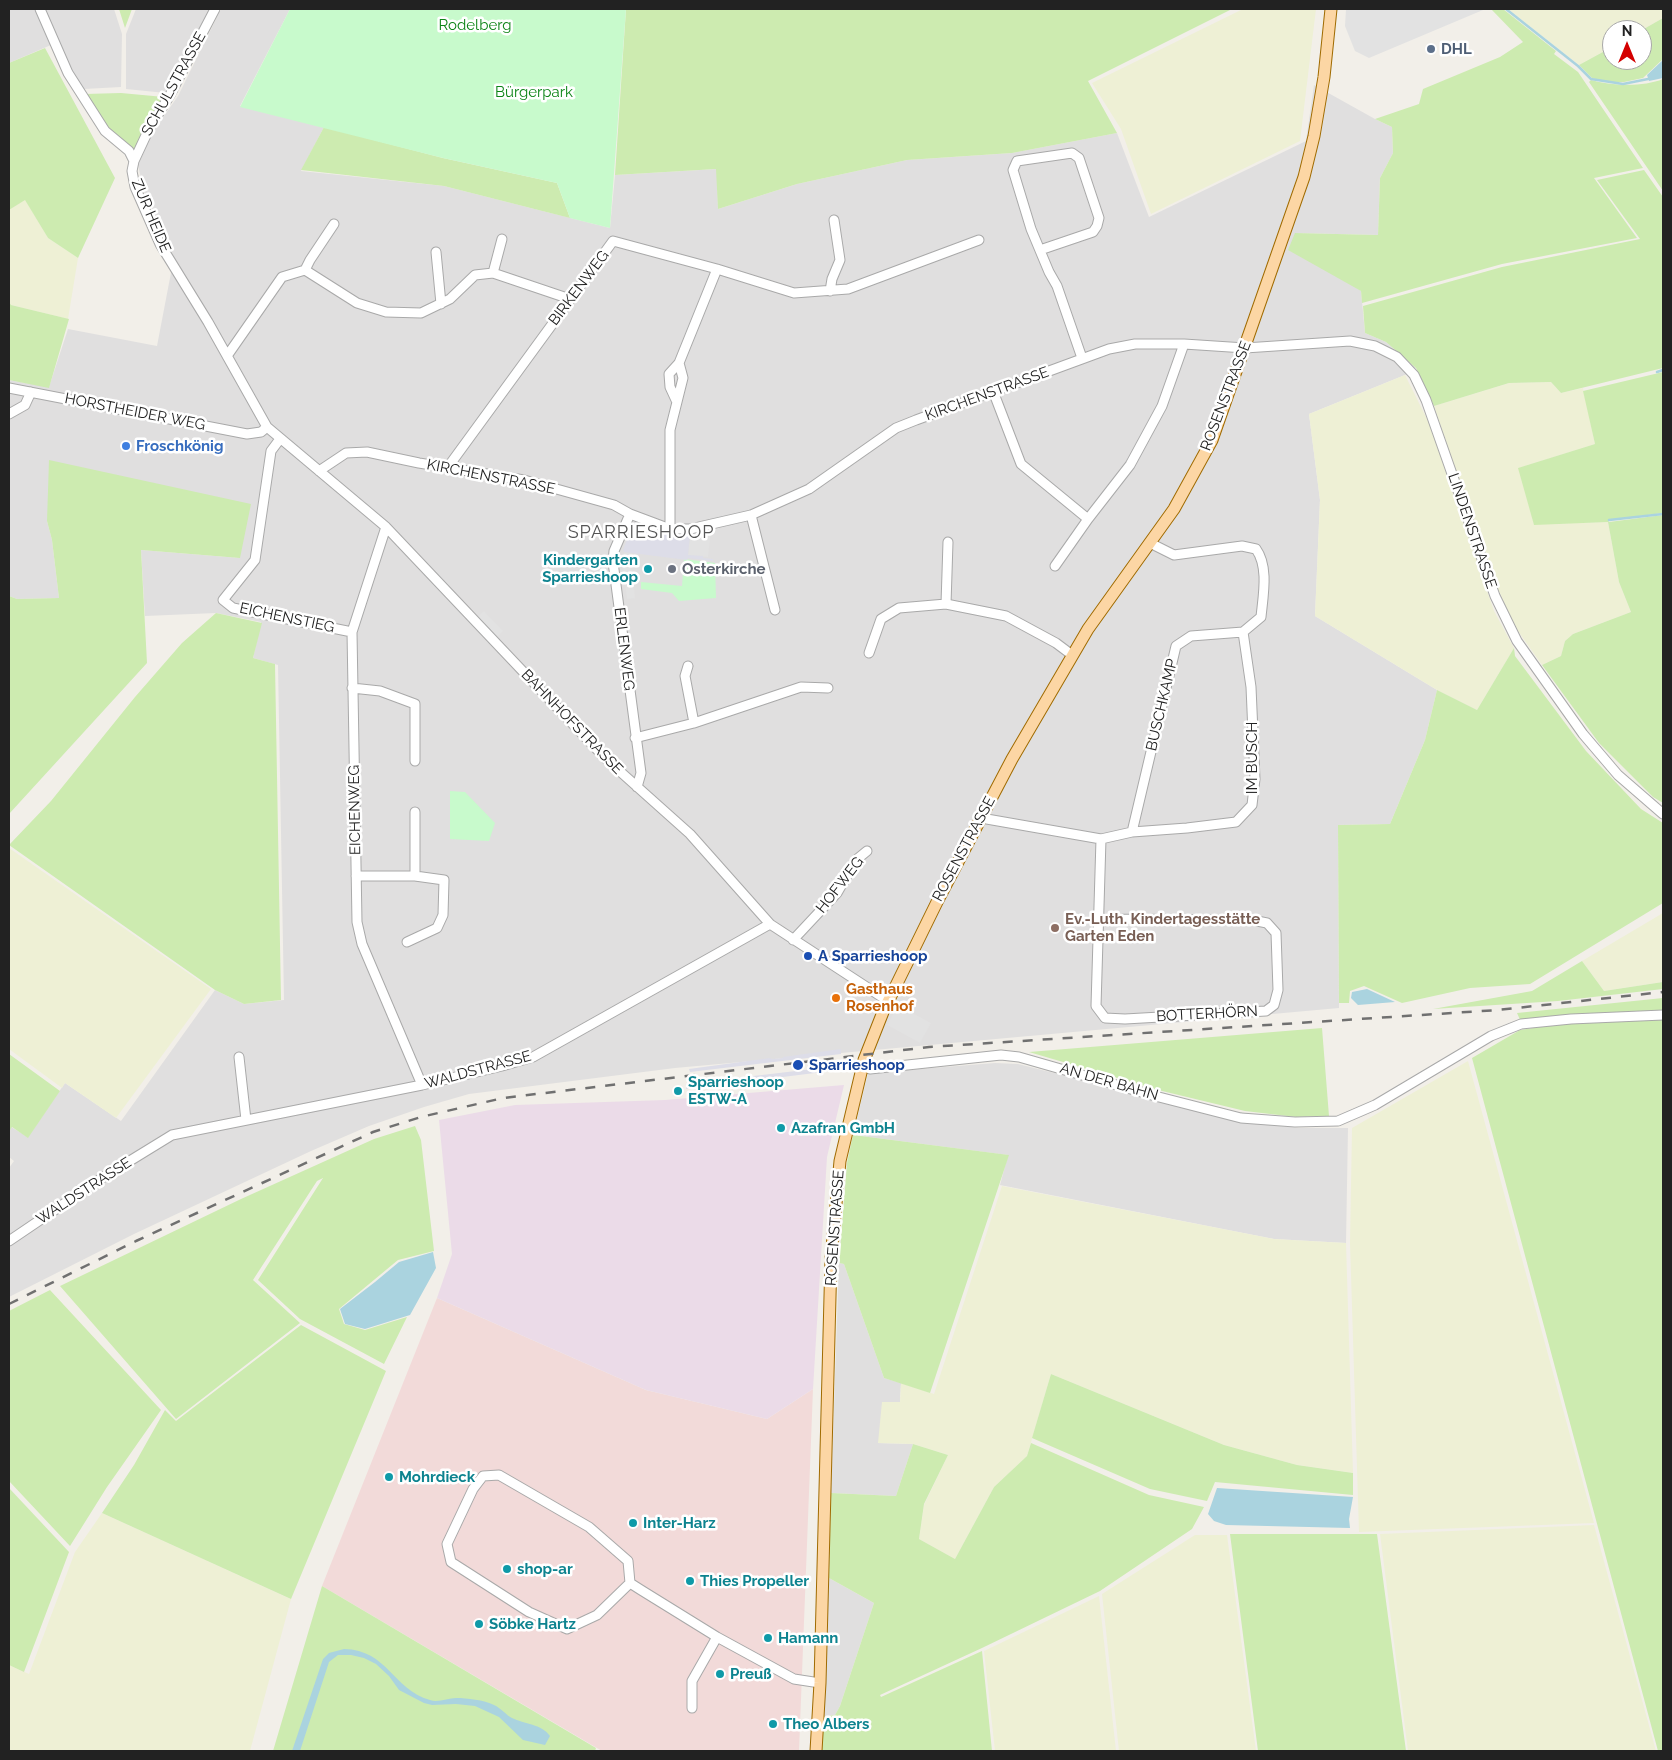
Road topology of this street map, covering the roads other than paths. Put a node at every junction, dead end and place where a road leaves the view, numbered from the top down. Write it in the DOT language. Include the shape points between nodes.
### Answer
graph roads {
  1 [pos="40,9"];
  2 [pos="215,9"];
  3 [pos="1331,9"];
  4 [pos="134,161"];
  5 [pos="834,220"];
  6 [pos="334,224"];
  7 [pos="502,239"];
  8 [pos="979,240"];
  9 [pos="1040,250"];
  10 [pos="436,252"];
  11 [pos="717,269"];
  12 [pos="305,270"];
  13 [pos="493,273"];
  14 [pos="830,291"];
  15 [pos="570,299"];
  16 [pos="441,304"];
  17 [pos="1184,344"];
  18 [pos="1245,348"];
  19 [pos="227,356"];
  20 [pos="1082,358"];
  21 [pos="9,388"];
  22 [pos="993,391"];
  23 [pos="31,392"];
  24 [pos="9,414"];
  25 [pos="267,427"];
  26 [pos="280,439"];
  27 [pos="448,467"];
  28 [pos="319,471"];
  29 [pos="630,514"];
  30 [pos="751,515"];
  31 [pos="1088,519"];
  32 [pos="386,527"];
  33 [pos="670,529"];
  34 [pos="948,542"];
  35 [pos="1150,543"];
  36 [pos="1055,566"];
  37 [pos="946,604"];
  38 [pos="775,610"];
  39 [pos="352,632"];
  40 [pos="1243,632"];
  41 [pos="870,653"];
  42 [pos="1072,655"];
  43 [pos="688,666"];
  44 [pos="352,688"];
  45 [pos="828,688"];
  46 [pos="694,724"];
  47 [pos="635,738"];
  48 [pos="415,761"];
  49 [pos="637,787"];
  50 [pos="415,812"];
  51 [pos="1663,814"];
  52 [pos="981,818"];
  53 [pos="1132,832"];
  54 [pos="1101,839"];
  55 [pos="867,851"];
  56 [pos="356,876"];
  57 [pos="415,876"];
  58 [pos="1099,919"];
  59 [pos="770,924"];
  60 [pos="793,940"];
  61 [pos="407,942"];
  62 [pos="888,1002"];
  63 [pos="1663,1015"];
  64 [pos="239,1056"];
  65 [pos="862,1067"];
  66 [pos="422,1084"];
  67 [pos="246,1120"];
  68 [pos="9,1241"];
  69 [pos="630,1583"];
  70 [pos="717,1636"];
  71 [pos="820,1683"];
  72 [pos="692,1708"];
  73 [pos="816,1751"];
  1 -- 4 [label="street, ZUR HEIDE" via="68,73 105,131 129,151"];
  2 -- 4 [label="street, SCHULSTRASSE"];
  3 -- 18 [label="main road, ROSENSTRASSE" via="1324,77 1304,177"];
  4 -- 19 [label="street, ZUR HEIDE" via="135,187 160,244"];
  5 -- 14 [label="street" via="840,260"];
  6 -- 12 [label="street"];
  7 -- 13 [label="street"];
  8 -- 14 [label="street, BIRKENWEG" via="848,289"];
  9 -- 9 [label="street" via="1013,170 1016,161 1072,153 1079,158 1099,218 1097,226 1092,232"];
  9 -- 20 [label="street" via="1057,286"];
  10 -- 16 [label="street"];
  11 -- 14 [label="street, BIRKENWEG" via="794,293"];
  11 -- 15 [label="street, BIRKENWEG" via="613,241"];
  11 -- 33 [label="street" via="680,363 683,378 670,430"];
  12 -- 16 [label="street" via="357,304 386,312 421,313"];
  12 -- 19 [label="street" via="282,276"];
  13 -- 15 [label="street"];
  13 -- 16 [label="street" via="475,275"];
  15 -- 27 [label="street, BIRKENWEG"];
  17 -- 18 [label="street, KIRCHENSTRASSE"];
  17 -- 20 [label="street, KIRCHENSTRASSE" via="1135,344"];
  17 -- 31 [label="street" via="1162,406 1130,465"];
  18 -- 35 [label="main road, ROSENSTRASSE" via="1212,440 1174,509"];
  18 -- 51 [label="street, LINDENSTRASSE" via="1350,341 1382,349 1397,357 1414,374 1495,596 1517,641 1583,734 1618,775"];
  19 -- 25 [label="street, ZUR HEIDE"];
  20 -- 22 [label="street, KIRCHENSTRASSE"];
  21 -- 23 [label="street, HORSTHEIDER WEG"];
  22 -- 30 [label="street, KIRCHENSTRASSE" via="896,428 809,489"];
  22 -- 31 [label="street" via="1021,464"];
  23 -- 24 [label="street" via="26,405"];
  23 -- 25 [label="street, HORSTHEIDER WEG" via="247,434 261,432"];
  25 -- 26 [label="street, BAHNHOFSTRASSE"];
  26 -- 28 [label="street, BAHNHOFSTRASSE"];
  26 -- 39 [label="street, EICHENSTIEG" via="271,452 255,560 223,600 233,608"];
  27 -- 28 [label="street, KIRCHENSTRASSE" via="367,452 346,453"];
  27 -- 29 [label="street, KIRCHENSTRASSE" via="524,480 614,504"];
  28 -- 32 [label="street, BAHNHOFSTRASSE"];
  29 -- 33 [label="street, KIRCHENSTRASSE"];
  29 -- 47 [label="street, ERLENWEG" via="614,550 613,562"];
  30 -- 33 [label="street, KIRCHENSTRASSE" via="690,529"];
  30 -- 38 [label="street"];
  31 -- 36 [label="street"];
  32 -- 39 [label="street, EICHENWEG"];
  32 -- 49 [label="street, BAHNHOFSTRASSE" via="604,758"];
  34 -- 37 [label="street"];
  35 -- 40 [label="street" via="1174,555 1242,546 1256,549 1265,582 1261,617"];
  35 -- 42 [label="main road, ROSENSTRASSE"];
  37 -- 41 [label="street" via="899,608 880,619"];
  37 -- 42 [label="street" via="1006,616"];
  39 -- 44 [label="street, EICHENWEG"];
  40 -- 53 [label="street, BUSCHKAMP" via="1191,636 1176,646"];
  40 -- 53 [label="street, IM BUSCH" via="1251,687 1255,779 1252,805 1236,822"];
  42 -- 52 [label="main road, ROSENSTRASSE"];
  43 -- 46 [label="street" via="685,676"];
  44 -- 48 [label="street" via="380,691 415,704"];
  44 -- 56 [label="street, EICHENWEG"];
  45 -- 46 [label="street" via="801,687"];
  46 -- 47 [label="street"];
  47 -- 49 [label="street, ERLENWEG" via="641,773"];
  49 -- 59 [label="street, BAHNHOFSTRASSE" via="690,834"];
  50 -- 57 [label="street"];
  52 -- 54 [label="street, IM BUSCH"];
  52 -- 62 [label="main road, ROSENSTRASSE"];
  53 -- 54 [label="street, IM BUSCH"];
  54 -- 58 [label="street, BOTTERHÖRN"];
  55 -- 60 [label="street, HOFWEG" via="856,860 837,893"];
  56 -- 57 [label="street"];
  56 -- 66 [label="street, EICHENWEG" via="357,922 362,944"];
  57 -- 61 [label="street" via="444,880 443,915 437,928"];
  58 -- 58 [label="street, BOTTERHÖRN" via="1096,1006 1105,1018 1266,1011 1274,1005 1278,990 1276,933 1267,923 1252,920"];
  59 -- 60 [label="street, BAHNHOFSTRASSE"];
  59 -- 66 [label="street, WALDSTRASSE" via="533,1057"];
  60 -- 62 [label="street, BAHNHOFSTRASSE"];
  62 -- 65 [label="main road, ROSENSTRASSE"];
  63 -- 65 [label="street, AN DER BAHN" via="1521,1024 1491,1036 1374,1105 1338,1121 1241,1118 1019,1057 1001,1055 870,1069"];
  64 -- 67 [label="street"];
  65 -- 71 [label="main road, ROSENSTRASSE" via="840,1161 831,1258"];
  66 -- 67 [label="street, WALDSTRASSE"];
  67 -- 68 [label="street, WALDSTRASSE" via="172,1135"];
  69 -- 69 [label="street" via="628,1561 589,1527 499,1475 483,1476 473,1489 447,1544 450,1562 530,1612 567,1629 597,1615"];
  69 -- 70 [label="street"];
  70 -- 71 [label="street" via="794,1678"];
  70 -- 72 [label="street" via="692,1681"];
  71 -- 73 [label="main road, ROSENSTRASSE"];
}
